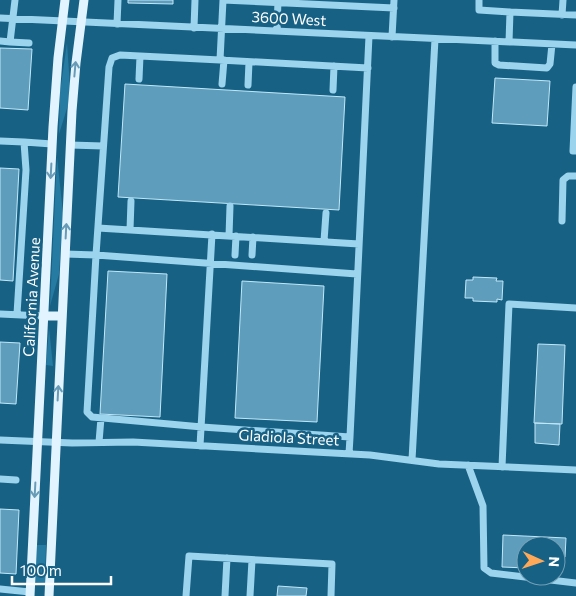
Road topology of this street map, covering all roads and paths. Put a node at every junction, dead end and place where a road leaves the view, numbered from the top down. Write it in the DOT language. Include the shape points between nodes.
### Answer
graph roads {
  1 [pos="15,0"];
  2 [pos="65,0"];
  3 [pos="84,0"];
  4 [pos="118,0"];
  5 [pos="195,0"];
  6 [pos="223,0"];
  7 [pos="394,0"];
  8 [pos="479,0"];
  9 [pos="563,0"];
  10 [pos="278,2"];
  11 [pos="394,8"];
  12 [pos="510,12"];
  13 [pos="562,15"];
  14 [pos="576,15"];
  15 [pos="0,18"];
  16 [pos="13,18"];
  17 [pos="62,21"];
  18 [pos="80,22"];
  19 [pos="117,24"];
  20 [pos="194,28"];
  21 [pos="222,29"];
  22 [pos="277,31"];
  23 [pos="369,36"];
  24 [pos="392,37"];
  25 [pos="435,39"];
  26 [pos="0,41"];
  27 [pos="495,41"];
  28 [pos="10,42"];
  29 [pos="509,42"];
  30 [pos="29,43"];
  31 [pos="552,44"];
  32 [pos="576,45"];
  33 [pos="140,56"];
  34 [pos="222,60"];
  35 [pos="249,62"];
  36 [pos="334,66"];
  37 [pos="368,68"];
  38 [pos="139,79"];
  39 [pos="222,84"];
  40 [pos="248,85"];
  41 [pos="576,87"];
  42 [pos="333,90"];
  43 [pos="0,141"];
  44 [pos="24,142"];
  45 [pos="52,144"];
  46 [pos="70,145"];
  47 [pos="103,146"];
  48 [pos="576,152"];
  49 [pos="576,176"];
  50 [pos="131,201"];
  51 [pos="230,206"];
  52 [pos="326,213"];
  53 [pos="562,222"];
  54 [pos="98,228"];
  55 [pos="130,230"];
  56 [pos="212,234"];
  57 [pos="232,236"];
  58 [pos="253,237"];
  59 [pos="324,242"];
  60 [pos="359,244"];
  61 [pos="65,254"];
  62 [pos="96,255"];
  63 [pos="235,255"];
  64 [pos="252,256"];
  65 [pos="210,264"];
  66 [pos="357,274"];
  67 [pos="576,308"];
  68 [pos="0,314"];
  69 [pos="16,314"];
  70 [pos="44,316"];
  71 [pos="62,316"];
  72 [pos="101,418"];
  73 [pos="202,427"];
  74 [pos="350,437"];
  75 [pos="0,440"];
  76 [pos="38,442"];
  77 [pos="56,442"];
  78 [pos="99,442"];
  79 [pos="200,446"];
  80 [pos="349,454"];
  81 [pos="412,460"];
  82 [pos="468,465"];
  83 [pos="502,467"];
  84 [pos="576,470"];
  85 [pos="0,479"];
  86 [pos="16,480"];
  87 [pos="227,558"];
  88 [pos="252,560"];
  89 [pos="576,583"];
  90 [pos="0,589"];
  91 [pos="30,594"];
  92 [pos="49,596"];
  93 [pos="186,596"];
  94 [pos="225,596"];
  95 [pos="250,596"];
  96 [pos="331,596"];
  1 -- 16 [label="street"];
  2 -- 17 [label="main road, California Avenue"];
  3 -- 18 [label="main road, California Avenue"];
  4 -- 19 [label="street"];
  5 -- 20 [label="street"];
  6 -- 10 [label="street"];
  6 -- 21 [label="street"];
  7 -- 11 [label="street"];
  8 -- 12 [label="street" via="479,10"];
  9 -- 13 [label="street"];
  10 -- 11 [label="street"];
  10 -- 22 [label="street"];
  11 -- 24 [label="street"];
  12 -- 13 [label="street"];
  12 -- 29 [label="street"];
  13 -- 14 [label="street"];
  15 -- 16 [label="street, 3600 West"];
  16 -- 17 [label="street, 3600 West"];
  16 -- 28 [label="street"];
  17 -- 18 [label="street, 3600 West"];
  17 -- 45 [label="main road, California Avenue"];
  18 -- 19 [label="street, 3600 West"];
  46 -- 18 [label="main road, California Avenue, one-way"];
  19 -- 20 [label="street, 3600 West"];
  20 -- 21 [label="street, 3600 West"];
  21 -- 22 [label="street, 3600 West"];
  21 -- 34 [label="street"];
  22 -- 23 [label="street, 3600 West"];
  23 -- 24 [label="street, 3600 West"];
  23 -- 37 [label="street"];
  24 -- 25 [label="street, 3600 West"];
  25 -- 27 [label="street, 3600 West"];
  25 -- 81 [label="street"];
  26 -- 28 [label="street"];
  27 -- 29 [label="street, 3600 West"];
  27 -- 31 [label="street" via="495,64 547,68"];
  28 -- 30 [label="street"];
  29 -- 31 [label="street, 3600 West"];
  31 -- 32 [label="street, 3600 West"];
  33 -- 34 [label="street"];
  33 -- 38 [label="street"];
  33 -- 47 [label="street" via="112,58"];
  34 -- 35 [label="street"];
  34 -- 39 [label="street"];
  35 -- 36 [label="street"];
  35 -- 40 [label="street"];
  36 -- 37 [label="street"];
  36 -- 42 [label="street"];
  37 -- 60 [label="street"];
  41 -- 48 [label="street" via="573,151"];
  43 -- 44 [label="street"];
  44 -- 45 [label="street"];
  44 -- 69 [label="street" via="26,170"];
  45 -- 46 [label="main road"];
  45 -- 70 [label="main road, California Avenue, one-way"];
  46 -- 47 [label="street"];
  61 -- 46 [label="main road, California Avenue, one-way"];
  47 -- 54 [label="street"];
  49 -- 53 [label="street" via="563,180"];
  50 -- 55 [label="street"];
  51 -- 57 [label="street"];
  52 -- 59 [label="street"];
  54 -- 55 [label="street"];
  54 -- 62 [label="street"];
  55 -- 56 [label="street"];
  56 -- 57 [label="street"];
  56 -- 65 [label="street"];
  57 -- 58 [label="street"];
  57 -- 63 [label="street"];
  58 -- 59 [label="street"];
  58 -- 64 [label="street"];
  59 -- 60 [label="street"];
  60 -- 66 [label="street"];
  61 -- 62 [label="street"];
  61 -- 71 [label="main road, California Avenue"];
  62 -- 65 [label="street"];
  62 -- 72 [label="street" via="87,412 92,417"];
  65 -- 66 [label="street"];
  65 -- 73 [label="street"];
  66 -- 74 [label="street"];
  67 -- 83 [label="street" via="509,304"];
  68 -- 69 [label="street"];
  69 -- 70 [label="street"];
  70 -- 71 [label="main road"];
  70 -- 76 [label="main road, California Avenue"];
  77 -- 71 [label="main road, California Avenue, one-way"];
  72 -- 73 [label="street"];
  72 -- 78 [label="street"];
  73 -- 74 [label="street"];
  73 -- 79 [label="street"];
  74 -- 80 [label="street"];
  75 -- 76 [label="street, Gladiola Street"];
  76 -- 77 [label="street, Gladiola Street"];
  76 -- 91 [label="main road, California Avenue, one-way"];
  77 -- 78 [label="street, Gladiola Street"];
  77 -- 92 [label="main road, California Avenue"];
  78 -- 79 [label="street, Gladiola Street"];
  79 -- 80 [label="street, Gladiola Street"];
  80 -- 81 [label="street, Gladiola Street"];
  81 -- 82 [label="street, Gladiola Street"];
  82 -- 83 [label="street, Gladiola Street"];
  82 -- 89 [label="street" via="484,506 484,568 491,574"];
  83 -- 84 [label="street, Gladiola Street"];
  85 -- 86 [label="street"];
  87 -- 88 [label="street"];
  87 -- 93 [label="street" via="189,556"];
  87 -- 94 [label="street"];
  88 -- 95 [label="street"];
  88 -- 96 [label="street" via="332,564"];
  90 -- 91 [label="street"];
}
